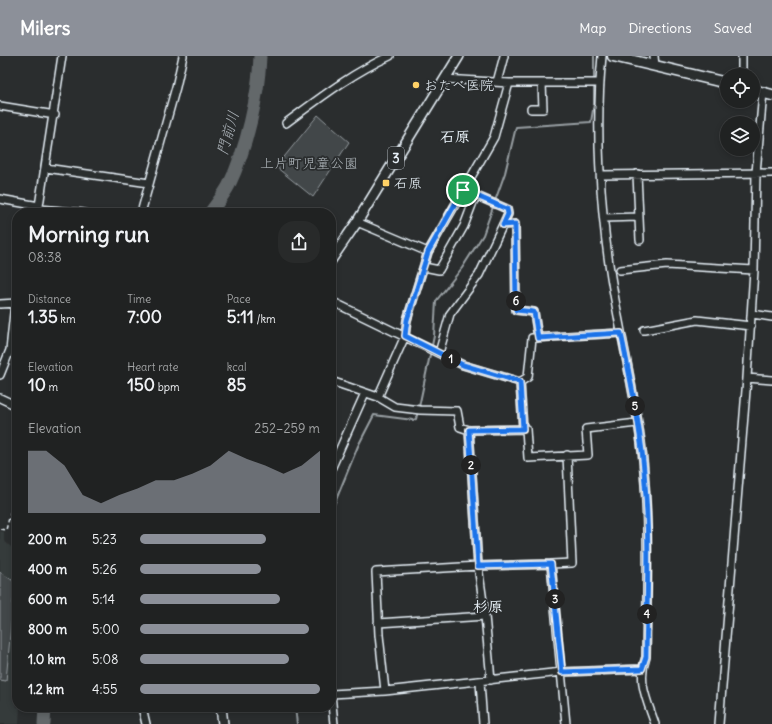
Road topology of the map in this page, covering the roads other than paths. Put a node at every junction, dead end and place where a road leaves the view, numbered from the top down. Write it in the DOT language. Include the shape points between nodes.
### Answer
graph roads {
  1 [pos="62,56"];
  2 [pos="182,56"];
  3 [pos="390,56"];
  4 [pos="460,56"];
  5 [pos="504,56"];
  6 [pos="602,56"];
  7 [pos="613,56"];
  8 [pos="742,56"];
  9 [pos="654,61"];
  10 [pos="742,68"];
  11 [pos="445,79"];
  12 [pos="720,81"];
  13 [pos="497,82"];
  14 [pos="509,83"];
  15 [pos="542,83"];
  16 [pos="600,83"];
  17 [pos="763,92"];
  18 [pos="0,106"];
  19 [pos="531,109"];
  20 [pos="55,115"];
  21 [pos="286,123"];
  22 [pos="46,168"];
  23 [pos="756,173"];
  24 [pos="772,173"];
  25 [pos="637,174"];
  26 [pos="602,175"];
  27 [pos="149,183"];
  28 [pos="463,190"];
  29 [pos="475,197"];
  30 [pos="0,199"];
  31 [pos="36,208"];
  32 [pos="40,208"];
  33 [pos="142,208"];
  34 [pos="639,217"];
  35 [pos="604,218"];
  36 [pos="357,222"];
  37 [pos="503,225"];
  38 [pos="640,240"];
  39 [pos="428,252"];
  40 [pos="336,253"];
  41 [pos="424,267"];
  42 [pos="620,270"];
  43 [pos="754,270"];
  44 [pos="12,303"];
  45 [pos="336,303"];
  46 [pos="0,304"];
  47 [pos="752,314"];
  48 [pos="772,317"];
  49 [pos="751,326"];
  50 [pos="644,330"];
  51 [pos="621,333"];
  52 [pos="12,334"];
  53 [pos="405,336"];
  54 [pos="538,338"];
  55 [pos="439,353"];
  56 [pos="0,375"];
  57 [pos="747,378"];
  58 [pos="772,380"];
  59 [pos="520,382"];
  60 [pos="336,383"];
  61 [pos="365,393"];
  62 [pos="378,397"];
  63 [pos="0,398"];
  64 [pos="12,404"];
  65 [pos="637,423"];
  66 [pos="523,429"];
  67 [pos="469,430"];
  68 [pos="567,455"];
  69 [pos="336,458"];
  70 [pos="551,564"];
  71 [pos="478,566"];
  72 [pos="485,616"];
  73 [pos="378,623"];
  74 [pos="642,669"];
  75 [pos="562,672"];
  76 [pos="491,680"];
  77 [pos="480,682"];
  78 [pos="385,691"];
  79 [pos="336,694"];
  80 [pos="143,712"];
  81 [pos="222,712"];
  82 [pos="333,712"];
  83 [pos="146,724"];
  84 [pos="223,724"];
  85 [pos="334,724"];
  86 [pos="483,724"];
  87 [pos="566,724"];
  88 [pos="655,724"];
  89 [pos="719,724"];
  1 -- 20 [label="street"];
  2 -- 27 [label="street"];
  3 -- 21 [label="street" via="352,75"];
  4 -- 11 [label="main road, 3"];
  5 -- 13 [label="street"];
  6 -- 16 [label="street"];
  7 -- 9 [label="highway"];
  8 -- 10 [label="street"];
  9 -- 12 [label="highway"];
  11 -- 13 [label="street"];
  11 -- 36 [label="main road, 3"];
  13 -- 14 [label="street"];
  14 -- 15 [label="street"];
  14 -- 28 [label="street" via="494,137"];
  15 -- 16 [label="street"];
  15 -- 19 [label="street" via="543,110"];
  16 -- 26 [label="street"];
  17 -- 23 [label="street"];
  18 -- 20 [label="street"];
  20 -- 22 [label="street"];
  22 -- 27 [label="street"];
  22 -- 32 [label="street"];
  23 -- 24 [label="street"];
  23 -- 25 [label="street"];
  23 -- 43 [label="street"];
  25 -- 26 [label="street"];
  25 -- 34 [label="street"];
  26 -- 35 [label="street"];
  27 -- 33 [label="street"];
  28 -- 29 [label="street"];
  28 -- 39 [label="street"];
  29 -- 37 [label="street" via="507,209 508,214"];
  29 -- 41 [label="street" via="464,226 439,270"];
  30 -- 31 [label="street"];
  34 -- 35 [label="street"];
  34 -- 38 [label="street"];
  35 -- 51 [label="street"];
  36 -- 39 [label="street"];
  36 -- 40 [label="main road, 3"];
  37 -- 54 [label="street" via="515,224 516,310 534,312"];
  37 -- 55 [label="street" via="479,274 450,314"];
  39 -- 41 [label="street"];
  41 -- 53 [label="street" via="407,320"];
  42 -- 43 [label="street" via="667,265"];
  43 -- 47 [label="street"];
  44 -- 46 [label="street"];
  45 -- 53 [label="street"];
  47 -- 48 [label="street"];
  47 -- 49 [label="street"];
  49 -- 50 [label="street" via="697,320"];
  49 -- 57 [label="street"];
  51 -- 54 [label="street"];
  51 -- 65 [label="street"];
  52 -- 56 [label="street" via="10,350"];
  53 -- 55 [label="street"];
  53 -- 62 [label="street"];
  54 -- 59 [label="street" via="532,338 528,377"];
  55 -- 59 [label="street" via="463,365"];
  57 -- 58 [label="street"];
  57 -- 89 [label="street"];
  59 -- 66 [label="street"];
  60 -- 61 [label="street"];
  61 -- 62 [label="street"];
  61 -- 69 [label="street"];
  62 -- 67 [label="street" via="395,407 457,411 460,428"];
  63 -- 64 [label="street"];
  65 -- 68 [label="street" via="586,429 588,455"];
  65 -- 74 [label="street" via="648,531 646,657"];
  66 -- 67 [label="street"];
  66 -- 68 [label="street" via="526,429 528,458"];
  67 -- 71 [label="street"];
  68 -- 70 [label="street" via="572,563"];
  70 -- 71 [label="street"];
  70 -- 75 [label="street"];
  71 -- 72 [label="street"];
  71 -- 73 [label="street" via="376,572"];
  72 -- 73 [label="street"];
  72 -- 76 [label="street"];
  73 -- 78 [label="street"];
  74 -- 75 [label="street"];
  74 -- 88 [label="street" via="641,681"];
  75 -- 76 [label="street"];
  75 -- 87 [label="street"];
  76 -- 77 [label="street"];
  77 -- 78 [label="street"];
  77 -- 86 [label="street"];
  78 -- 79 [label="street"];
  80 -- 83 [label="street"];
  81 -- 84 [label="main road"];
  82 -- 85 [label="street"];
}
